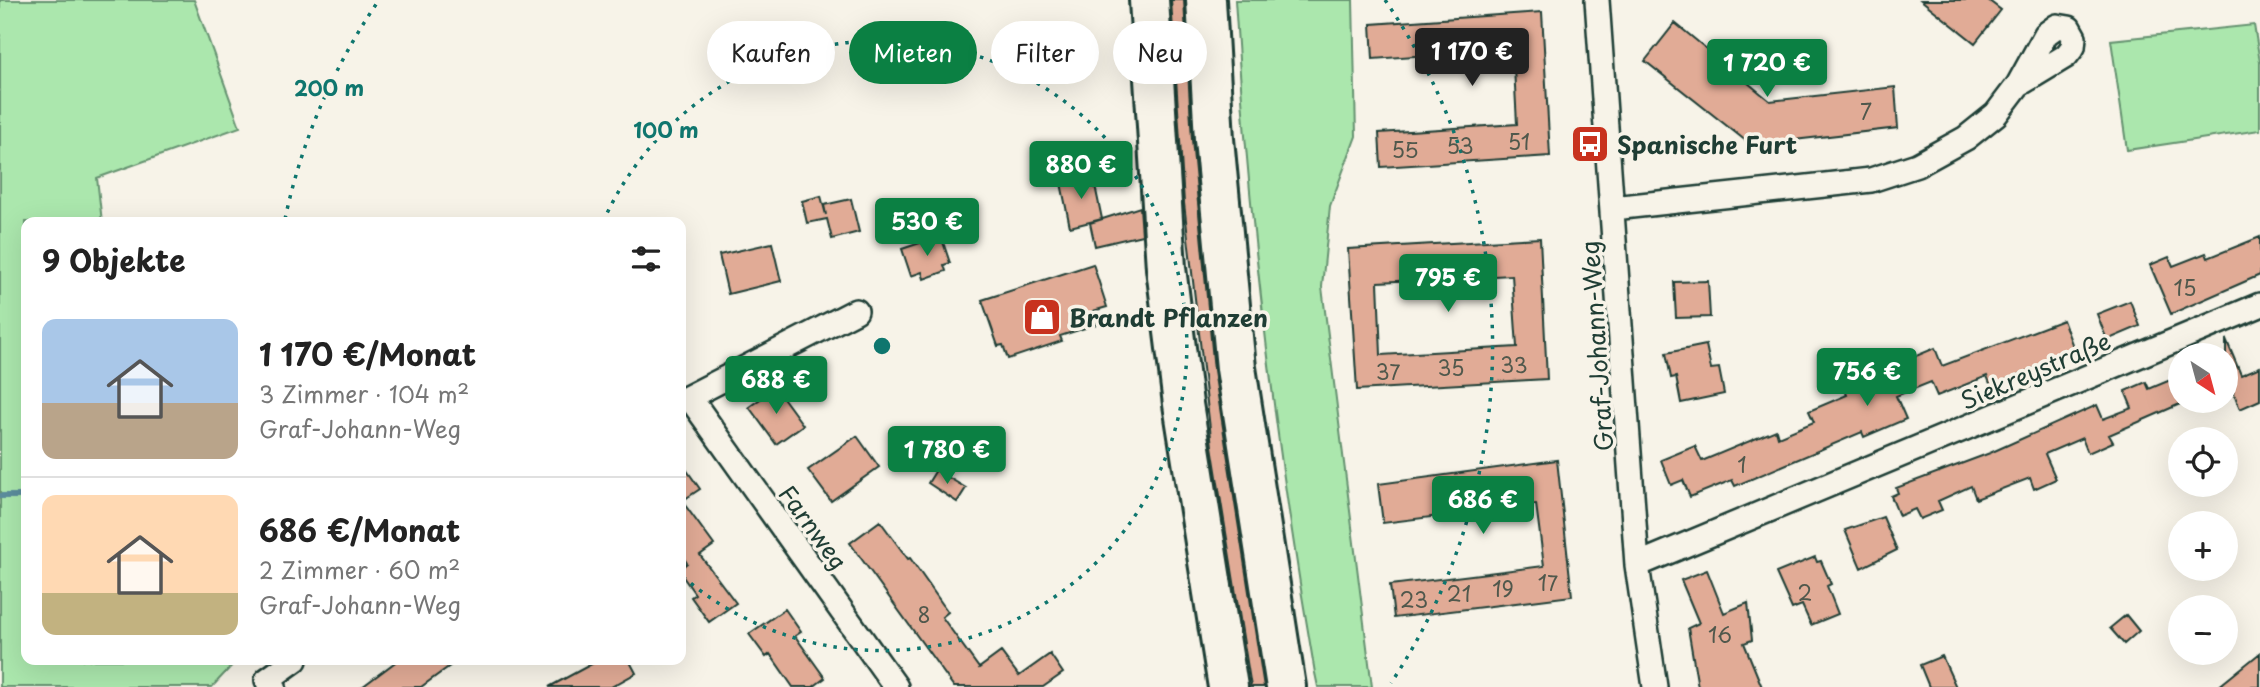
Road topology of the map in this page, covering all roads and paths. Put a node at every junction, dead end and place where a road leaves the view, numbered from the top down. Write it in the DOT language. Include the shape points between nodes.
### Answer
graph roads {
  1 [pos="1149,0"];
  2 [pos="1206,0"];
  3 [pos="1597,0"];
  4 [pos="2018,85"];
  5 [pos="1613,208"];
  6 [pos="2260,305"];
  7 [pos="856,311"];
  8 [pos="686,398"];
  9 [pos="686,400"];
  10 [pos="1637,565"];
  11 [pos="290,665"];
  12 [pos="271,683"];
  13 [pos="897,687"];
  14 [pos="1228,687"];
  15 [pos="1286,687"];
  16 [pos="1655,687"];
  1 -- 14 [label="highway" via="1168,282"];
  2 -- 15 [label="highway" via="1236,368"];
  3 -- 5 [label="street, Graf-Johann-Weg"];
  4 -- 5 [label="street" via="1996,114 1966,138 1917,165 1871,180"];
  5 -- 10 [label="street, Graf-Johann-Weg"];
  6 -- 10 [label="street, Siekreystraße"];
  7 -- 8 [label="street"];
  9 -- 13 [label="street, Farnweg"];
  10 -- 16 [label="street, Graf-Johann-Weg"];
  11 -- 12 [label="street"];
}
